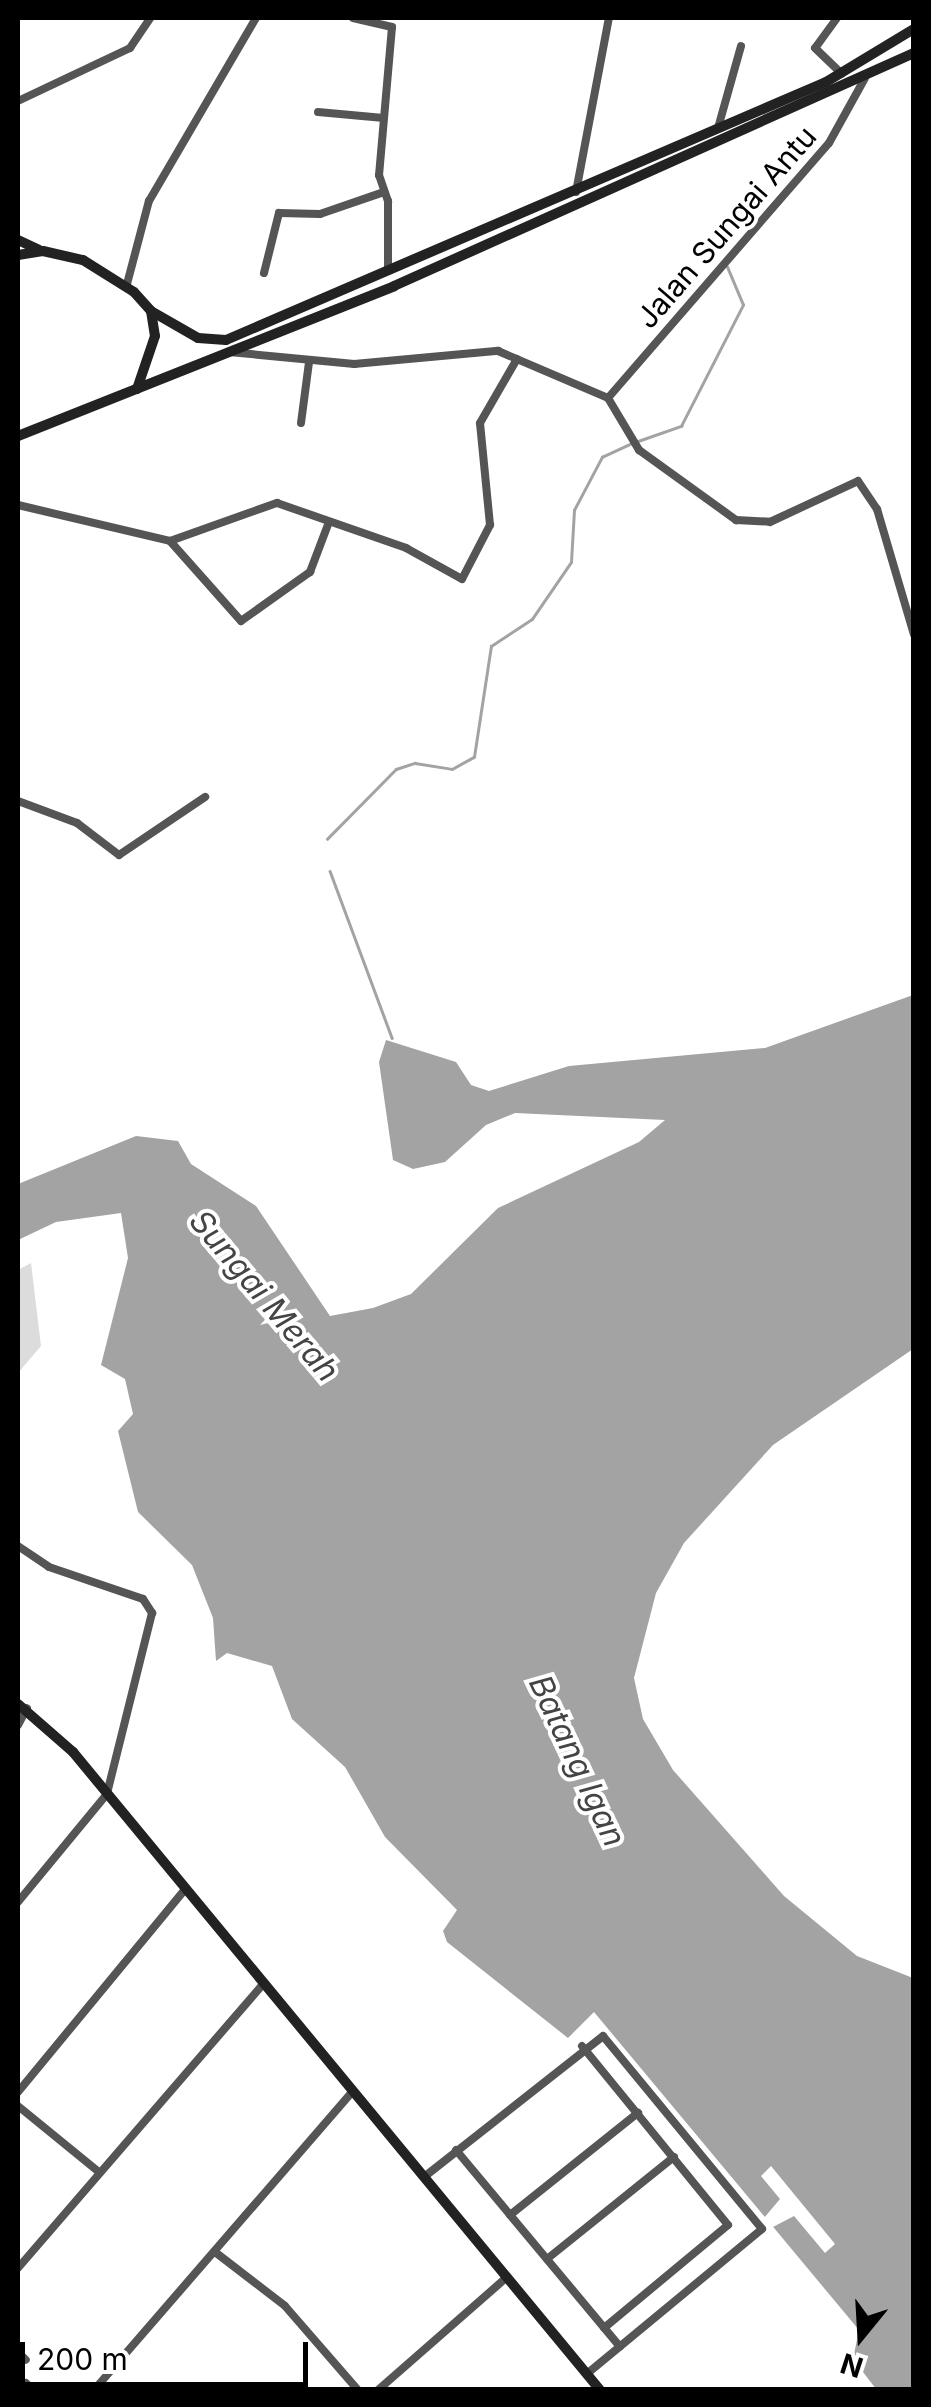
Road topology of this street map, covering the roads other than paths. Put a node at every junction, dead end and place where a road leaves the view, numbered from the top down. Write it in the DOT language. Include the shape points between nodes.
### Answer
graph roads {
  1 [pos="150,18"];
  2 [pos="256,18"];
  3 [pos="353,18"];
  4 [pos="609,18"];
  5 [pos="838,18"];
  6 [pos="914,29"];
  7 [pos="741,46"];
  8 [pos="914,53"];
  9 [pos="842,74"];
  10 [pos="865,78"];
  11 [pos="18,100"];
  12 [pos="318,112"];
  13 [pos="768,114"];
  14 [pos="384,118"];
  15 [pos="740,126"];
  16 [pos="718,128"];
  17 [pos="384,192"];
  18 [pos="576,192"];
  19 [pos="18,240"];
  20 [pos="42,251"];
  21 [pos="18,256"];
  22 [pos="388,272"];
  23 [pos="264,273"];
  24 [pos="127,284"];
  25 [pos="150,311"];
  26 [pos="229,352"];
  27 [pos="517,358"];
  28 [pos="309,362"];
  29 [pos="137,389"];
  30 [pos="608,398"];
  31 [pos="301,423"];
  32 [pos="18,436"];
  33 [pos="18,505"];
  34 [pos="329,522"];
  35 [pos="170,542"];
  36 [pos="914,635"];
  37 [pos="205,797"];
  38 [pos="18,801"];
  39 [pos="18,1546"];
  40 [pos="22,1706"];
  41 [pos="18,1725"];
  42 [pos="107,1794"];
  43 [pos="183,1892"];
  44 [pos="18,1902"];
  45 [pos="264,1983"];
  46 [pos="582,2046"];
  47 [pos="18,2092"];
  48 [pos="352,2092"];
  49 [pos="18,2106"];
  50 [pos="638,2112"];
  51 [pos="456,2150"];
  52 [pos="674,2156"];
  53 [pos="99,2172"];
  54 [pos="424,2177"];
  55 [pos="510,2215"];
  56 [pos="215,2252"];
  57 [pos="548,2259"];
  58 [pos="18,2268"];
  59 [pos="507,2277"];
  60 [pos="604,2328"];
  61 [pos="620,2347"];
  62 [pos="18,2352"];
  63 [pos="26,2360"];
  64 [pos="587,2374"];
  65 [pos="595,2388"];
  66 [pos="94,2390"];
  67 [pos="358,2390"];
  68 [pos="378,2390"];
  1 -- 11 [label="street" via="130,48"];
  2 -- 24 [label="street" via="149,201"];
  3 -- 14 [label="street" via="392,27"];
  4 -- 18 [label="street"];
  5 -- 9 [label="street" via="815,48"];
  6 -- 9 [label="main road"];
  7 -- 16 [label="street"];
  8 -- 10 [label="main road"];
  9 -- 13 [label="main road"];
  10 -- 13 [label="main road"];
  10 -- 30 [label="street, Jalan Sungai Antu" via="829,143"];
  12 -- 14 [label="street"];
  13 -- 15 [label="main road"];
  14 -- 17 [label="street"];
  15 -- 16 [label="main road"];
  15 -- 26 [label="main road"];
  16 -- 18 [label="main road"];
  17 -- 22 [label="street"];
  17 -- 23 [label="street" via="330,212 279,213"];
  18 -- 22 [label="main road"];
  19 -- 20 [label="main road"];
  20 -- 21 [label="main road"];
  20 -- 24 [label="main road" via="106,268"];
  22 -- 25 [label="main road" via="226,340 198,338"];
  24 -- 25 [label="main road"];
  25 -- 29 [label="main road" via="153,349"];
  26 -- 28 [label="street"];
  26 -- 29 [label="main road"];
  27 -- 28 [label="street" via="488,350"];
  27 -- 30 [label="street"];
  27 -- 34 [label="street" via="480,423 490,525 462,579 406,548"];
  28 -- 31 [label="street"];
  29 -- 32 [label="main road"];
  30 -- 36 [label="street" via="639,450 721,513 755,522 786,517 858,480 878,509"];
  33 -- 35 [label="street"];
  34 -- 35 [label="street" via="263,502"];
  34 -- 35 [label="street" via="310,572 241,621"];
  37 -- 38 [label="street" via="119,855 77,823"];
  39 -- 42 [label="street" via="50,1568 150,1603"];
  40 -- 41 [label="street"];
  40 -- 42 [label="main road"];
  42 -- 43 [label="main road"];
  42 -- 44 [label="street"];
  43 -- 45 [label="main road"];
  43 -- 47 [label="street"];
  45 -- 48 [label="main road"];
  45 -- 53 [label="street"];
  46 -- 50 [label="street"];
  46 -- 51 [label="street"];
  46 -- 61 [label="street" via="603,2036 762,2228"];
  48 -- 54 [label="main road"];
  48 -- 56 [label="street"];
  49 -- 53 [label="street"];
  50 -- 52 [label="street"];
  50 -- 55 [label="street"];
  51 -- 54 [label="street"];
  51 -- 55 [label="street"];
  52 -- 57 [label="street"];
  52 -- 60 [label="street" via="728,2226"];
  53 -- 58 [label="street"];
  54 -- 59 [label="main road"];
  55 -- 57 [label="street"];
  56 -- 66 [label="street"];
  56 -- 67 [label="street" via="285,2306"];
  57 -- 60 [label="street"];
  59 -- 64 [label="main road"];
  59 -- 68 [label="street"];
  60 -- 61 [label="street"];
  61 -- 64 [label="street"];
  62 -- 63 [label="street"];
  64 -- 65 [label="main road"];
}
